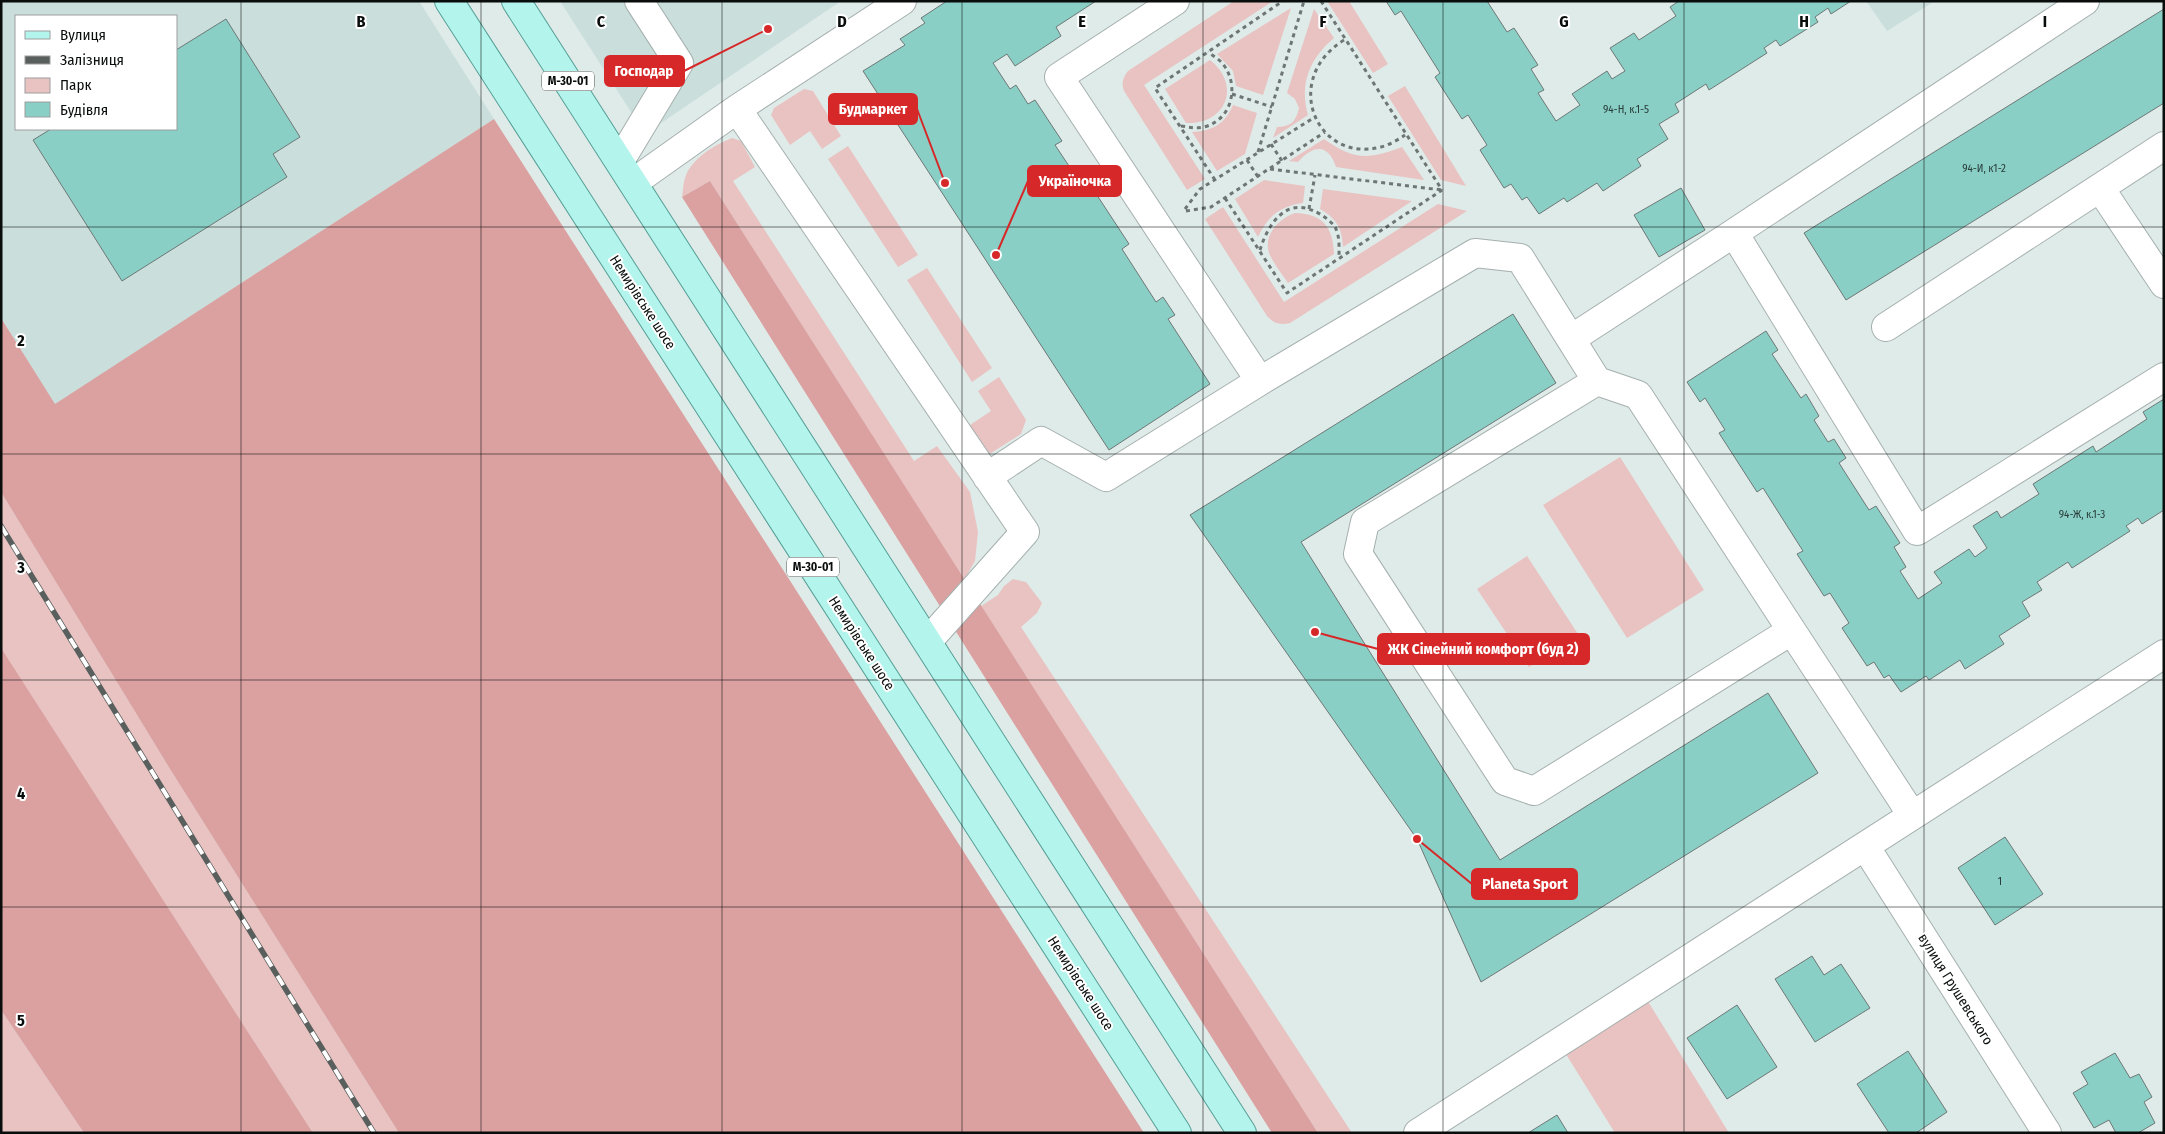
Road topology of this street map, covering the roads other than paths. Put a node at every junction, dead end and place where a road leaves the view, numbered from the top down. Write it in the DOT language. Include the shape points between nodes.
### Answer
graph roads {
  1 [pos="449,1"];
  2 [pos="516,1"];
  3 [pos="639,1"];
  4 [pos="902,1"];
  5 [pos="1175,1"];
  6 [pos="2085,1"];
  7 [pos="737,109"];
  8 [pos="2164,146"];
  9 [pos="627,171"];
  10 [pos="2100,188"];
  11 [pos="1734,233"];
  12 [pos="2164,284"];
  13 [pos="1886,327"];
  14 [pos="1571,339"];
  15 [pos="2164,376"];
  16 [pos="1260,381"];
  17 [pos="1596,381"];
  18 [pos="987,478"];
  19 [pos="1791,631"];
  20 [pos="928,641"];
  21 [pos="2164,654"];
  22 [pos="1912,815"];
  23 [pos="1865,846"];
  24 [pos="1178,1133"];
  25 [pos="1242,1133"];
  26 [pos="1418,1133"];
  27 [pos="2047,1133"];
  1 -- 24 [label="main road, Немирівське шосе / М-30-01"];
  2 -- 9 [label="main road, М-30-01"];
  3 -- 9 [label="street" via="679,63"];
  4 -- 7 [label="street"];
  5 -- 16 [label="street" via="1058,77"];
  6 -- 11 [label="street"];
  7 -- 9 [label="street"];
  7 -- 18 [label="street"];
  8 -- 10 [label="street"];
  9 -- 20 [label="main road, М-30-01"];
  10 -- 12 [label="street"];
  10 -- 13 [label="street"];
  11 -- 14 [label="street"];
  11 -- 15 [label="street" via="1917,531"];
  14 -- 16 [label="street" via="1520,258 1474,253"];
  14 -- 17 [label="street"];
  16 -- 18 [label="street" via="1106,477 1041,441"];
  17 -- 19 [label="street" via="1638,395"];
  17 -- 19 [label="street" via="1365,522 1358,554 1505,781 1534,791"];
  18 -- 20 [label="street" via="1025,532"];
  19 -- 22 [label="street"];
  20 -- 25 [label="main road, М-30-01"];
  21 -- 22 [label="street"];
  22 -- 23 [label="street"];
  23 -- 26 [label="street"];
  23 -- 27 [label="street, вулиця Грушевського"];
}
